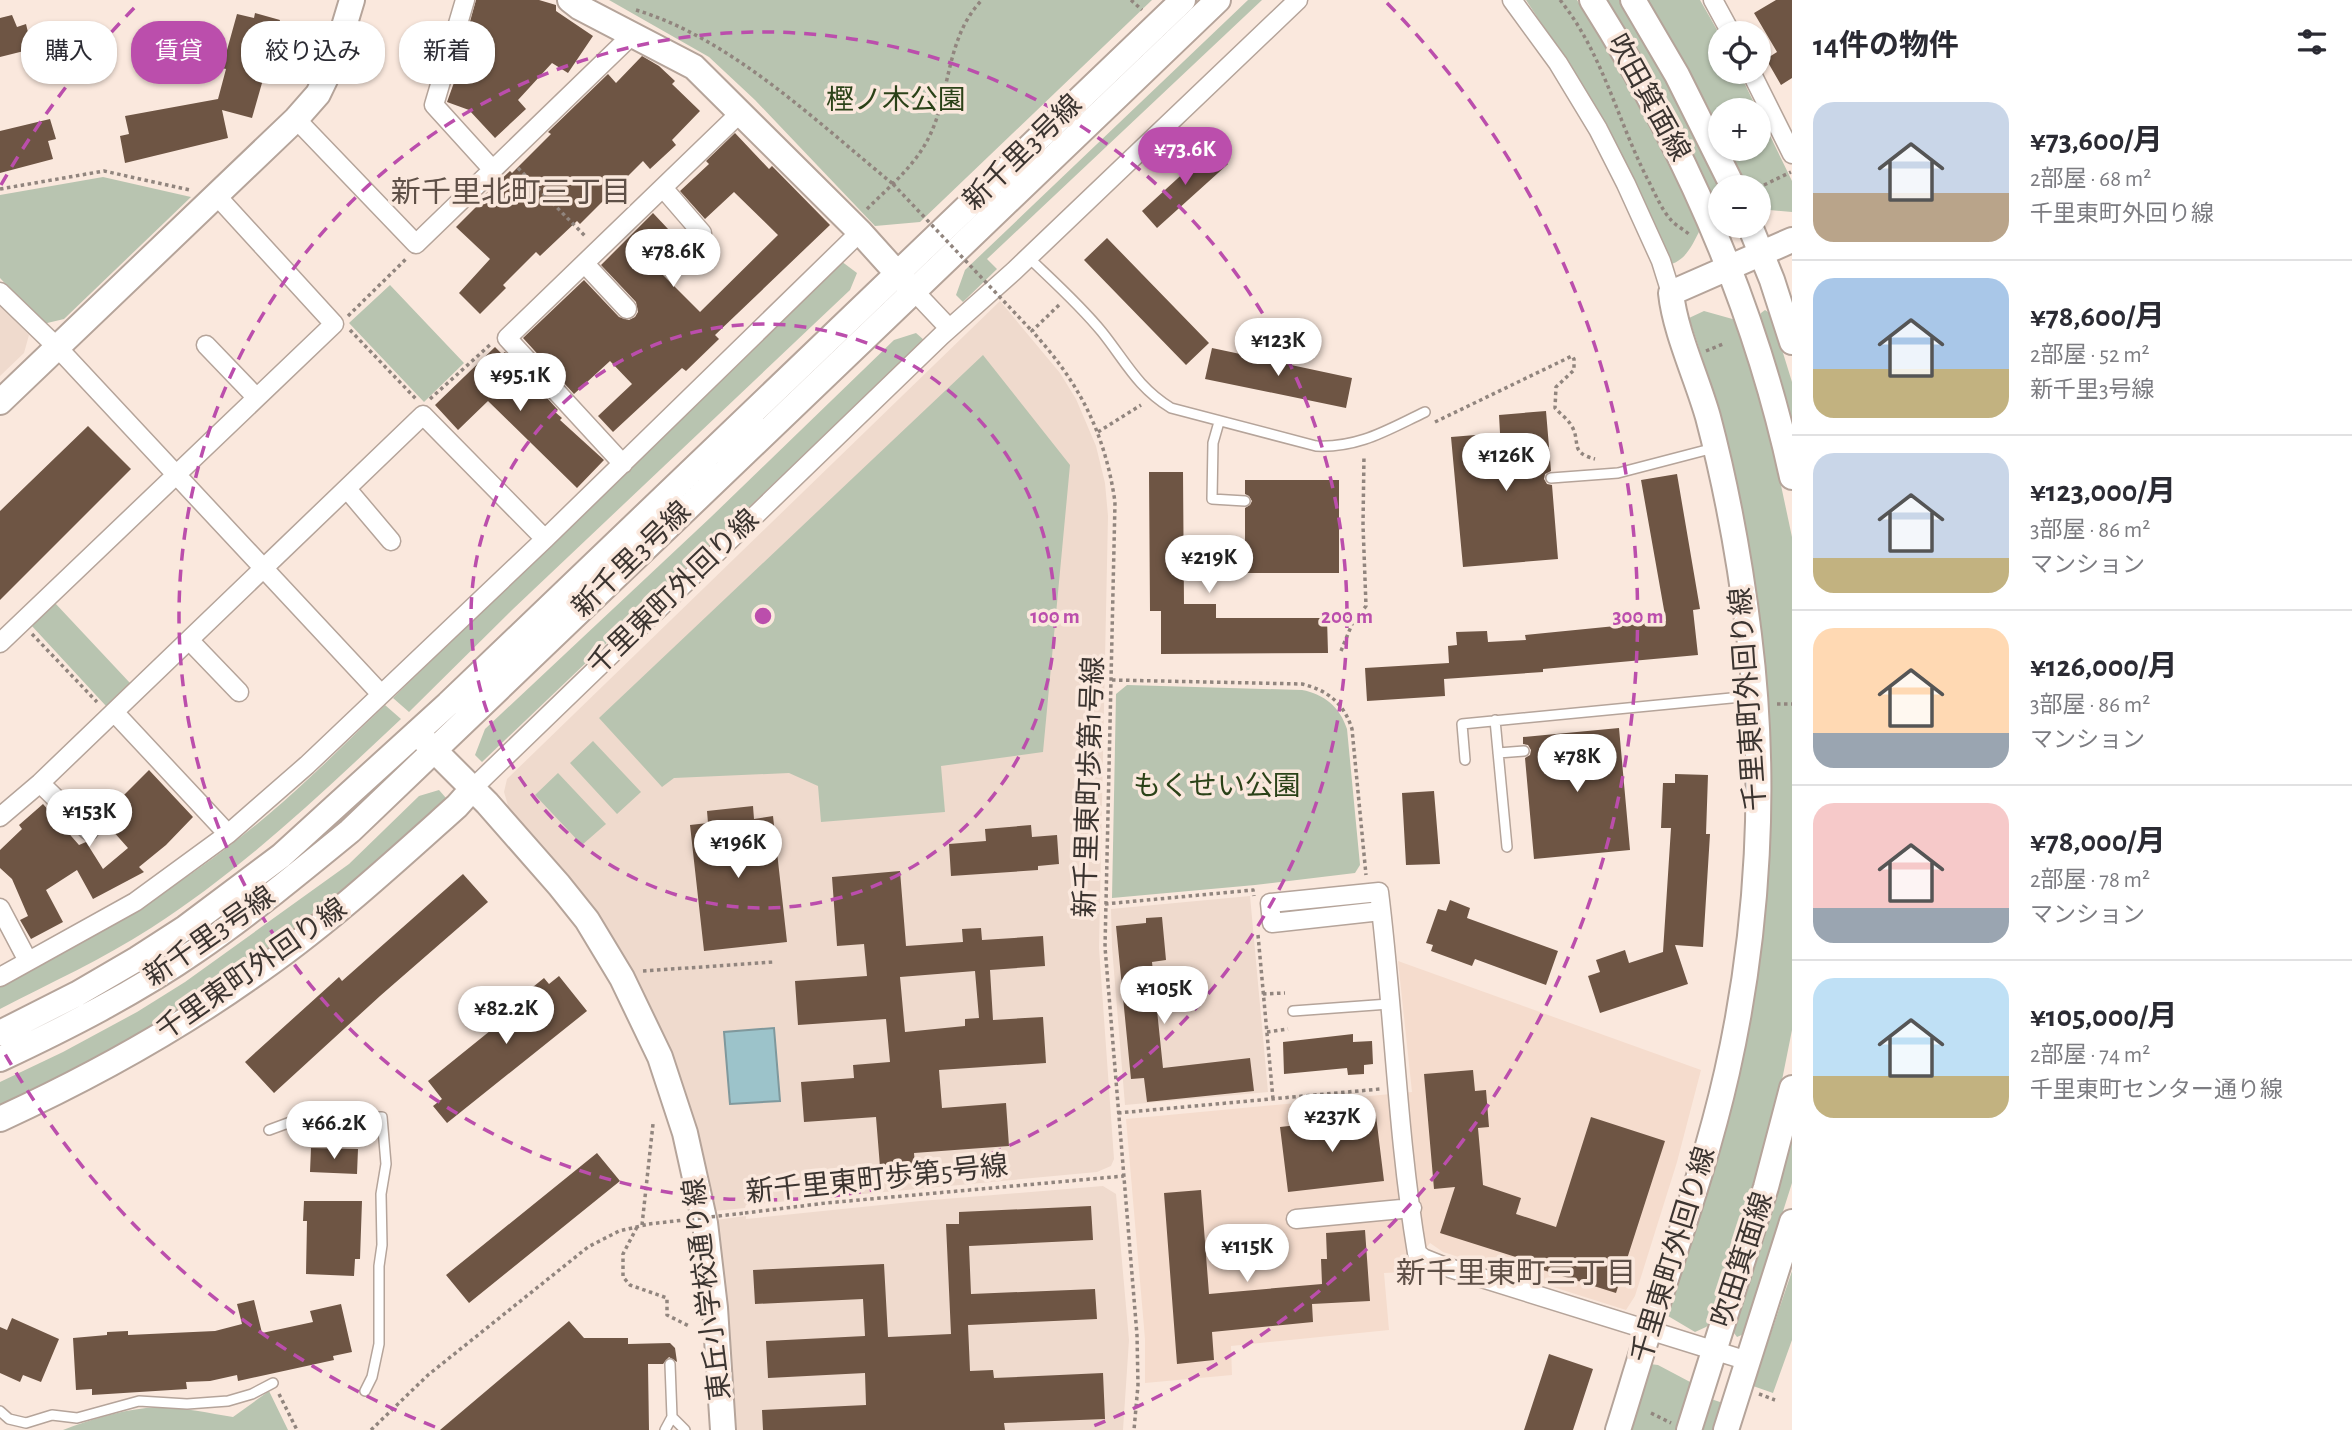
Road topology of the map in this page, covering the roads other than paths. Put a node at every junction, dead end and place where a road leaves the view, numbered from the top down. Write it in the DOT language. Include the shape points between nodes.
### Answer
graph roads {
  1 [pos="352,0"];
  2 [pos="465,0"];
  3 [pos="570,0"];
  4 [pos="1183,0"];
  5 [pos="1218,0"];
  6 [pos="1298,0"];
  7 [pos="1512,0"];
  8 [pos="1592,0"];
  9 [pos="1633,0"];
  10 [pos="1713,0"];
  11 [pos="1724,21"];
  12 [pos="632,35"];
  13 [pos="1757,84"];
  14 [pos="740,113"];
  15 [pos="296,119"];
  16 [pos="1792,155"];
  17 [pos="493,170"];
  18 [pos="1727,175"];
  19 [pos="664,189"];
  20 [pos="216,195"];
  21 [pos="860,224"];
  22 [pos="702,233"];
  23 [pos="1755,238"];
  24 [pos="1792,240"];
  25 [pos="1762,254"];
  26 [pos="1028,257"];
  27 [pos="585,264"];
  28 [pos="1730,268"];
  29 [pos="897,272"];
  30 [pos="914,291"];
  31 [pos="0,292"];
  32 [pos="1671,293"];
  33 [pos="627,309"];
  34 [pos="949,328"];
  35 [pos="1792,342"];
  36 [pos="206,345"];
  37 [pos="58,348"];
  38 [pos="256,397"];
  39 [pos="0,402"];
  40 [pos="1425,412"];
  41 [pos="1219,422"];
  42 [pos="1716,447"];
  43 [pos="622,464"];
  44 [pos="175,473"];
  45 [pos="1792,477"];
  46 [pos="1551,478"];
  47 [pos="347,489"];
  48 [pos="1245,501"];
  49 [pos="545,539"];
  50 [pos="391,541"];
  51 [pos="264,569"];
  52 [pos="189,640"];
  53 [pos="0,643"];
  54 [pos="239,692"];
  55 [pos="380,693"];
  56 [pos="1755,696"];
  57 [pos="114,712"];
  58 [pos="1495,720"];
  59 [pos="426,742"];
  60 [pos="1524,751"];
  61 [pos="1498,754"];
  62 [pos="1465,760"];
  63 [pos="40,783"];
  64 [pos="473,788"];
  65 [pos="0,817"];
  66 [pos="89,831"];
  67 [pos="228,834"];
  68 [pos="1507,847"];
  69 [pos="1318,898"];
  70 [pos="0,908"];
  71 [pos="1381,911"];
  72 [pos="1319,918"];
  73 [pos="28,961"];
  74 [pos="0,977"];
  75 [pos="1389,1004"];
  76 [pos="1293,1011"];
  77 [pos="0,1033"];
  78 [pos="0,1059"];
  79 [pos="1792,1088"];
  80 [pos="0,1119"];
  81 [pos="269,1130"];
  82 [pos="1412,1208"];
  83 [pos="1296,1219"];
  84 [pos="1792,1222"];
  85 [pos="1649,1332"];
  86 [pos="1714,1351"];
  87 [pos="1748,1362"];
  88 [pos="670,1364"];
  89 [pos="273,1383"];
  90 [pos="365,1391"];
  91 [pos="0,1412"];
  92 [pos="672,1416"];
  93 [pos="1681,1427"];
  94 [pos="666,1430"];
  95 [pos="685,1430"];
  96 [pos="723,1430"];
  97 [pos="1618,1430"];
  98 [pos="1726,1430"];
  1 -- 15 [label="street" via="333,63 318,94"];
  2 -- 17 [label="street" via="434,105"];
  3 -- 12 [label="street"];
  4 -- 29 [label="street, 新千里3号線"];
  5 -- 30 [label="street, 新千里3号線"];
  6 -- 26 [label="street, 千里東町外回り線"];
  7 -- 32 [label="street, 千里東町外回り線" via="1598,129 1661,261"];
  8 -- 28 [label="street, 吹田箕面線" via="1662,120"];
  9 -- 18 [label="street, 吹田箕面線" via="1684,87"];
  10 -- 11 [label="street"];
  12 -- 14 [label="street" via="694,67"];
  12 -- 17 [label="street"];
  13 -- 16 [label="street"];
  14 -- 19 [label="street"];
  14 -- 21 [label="street"];
  15 -- 17 [label="street" via="416,244"];
  15 -- 20 [label="street"];
  19 -- 22 [label="street"];
  19 -- 27 [label="street"];
  20 -- 37 [label="street"];
  20 -- 38 [label="street" via="334,324"];
  21 -- 29 [label="street"];
  21 -- 43 [label="street"];
  23 -- 25 [label="street"];
  24 -- 25 [label="street"];
  25 -- 28 [label="street"];
  25 -- 35 [label="street"];
  26 -- 34 [label="street, 千里東町外回り線"];
  26 -- 41 [label="lane" via="1102,332 1154,398"];
  27 -- 33 [label="street"];
  27 -- 43 [label="street" via="507,338"];
  28 -- 32 [label="street"];
  28 -- 45 [label="street, 吹田箕面線" via="1764,369"];
  29 -- 30 [label="street"];
  29 -- 59 [label="street, 新千里3号線"];
  30 -- 34 [label="street"];
  30 -- 59 [label="street, 新千里3号線"];
  31 -- 37 [label="street"];
  32 -- 42 [label="street, 千里東町外回り線"];
  34 -- 64 [label="street, 千里東町外回り線"];
  36 -- 38 [label="street"];
  37 -- 39 [label="street"];
  37 -- 44 [label="street"];
  38 -- 44 [label="street"];
  40 -- 41 [label="lane" via="1363,441 1338,446 1316,446"];
  41 -- 48 [label="lane" via="1212,452 1212,499"];
  42 -- 46 [label="lane" via="1610,475"];
  42 -- 56 [label="street, 千里東町外回り線" via="1737,542"];
  43 -- 49 [label="street"];
  44 -- 51 [label="street"];
  44 -- 53 [label="street"];
  47 -- 49 [label="street" via="423,415"];
  47 -- 50 [label="street"];
  47 -- 51 [label="street"];
  49 -- 55 [label="street"];
  51 -- 52 [label="street"];
  51 -- 55 [label="street"];
  52 -- 54 [label="street"];
  52 -- 57 [label="street"];
  55 -- 67 [label="street"];
  56 -- 58 [label="lane"];
  56 -- 85 [label="street, 千里東町外回り線" via="1756,845 1739,1014 1709,1142"];
  57 -- 63 [label="street"];
  57 -- 67 [label="street"];
  58 -- 61 [label="lane"];
  58 -- 62 [label="lane" via="1462,724"];
  59 -- 64 [label="street, 東丘小学校通り線"];
  59 -- 77 [label="street, 新千里3号線" via="185,928 110,976"];
  59 -- 78 [label="street, 新千里3号線" via="350,831 265,900 195,951 102,1008"];
  60 -- 61 [label="lane"];
  61 -- 68 [label="lane"];
  63 -- 65 [label="street"];
  63 -- 66 [label="street"];
  64 -- 80 [label="street, 千里東町外回り線" via="353,899 251,977 127,1055"];
  64 -- 96 [label="street, 東丘小学校通り線" via="587,920 622,978 660,1057 685,1133 705,1223"];
  67 -- 73 [label="street" via="135,902"];
  69 -- 71 [label="street" via="1379,892"];
  69 -- 72 [label="street"];
  69 -- 72 [label="street" via="1270,903 1272,923"];
  70 -- 73 [label="street"];
  71 -- 72 [label="street"];
  71 -- 75 [label="street"];
  73 -- 74 [label="street"];
  75 -- 76 [label="lane"];
  75 -- 82 [label="street"];
  79 -- 86 [label="street, 吹田箕面線"];
  81 -- 90 [label="lane" via="307,1116 382,1117 386,1164 381,1194 379,1344"];
  82 -- 83 [label="street"];
  82 -- 85 [label="street" via="1417,1253 1423,1258"];
  84 -- 87 [label="street, 吹田箕面線"];
  85 -- 86 [label="street"];
  85 -- 97 [label="street, 千里東町外回り線"];
  86 -- 87 [label="street"];
  86 -- 93 [label="street, 吹田箕面線"];
  87 -- 98 [label="street, 吹田箕面線"];
  88 -- 92 [label="lane"];
  89 -- 91 [label="lane" via="228,1401 139,1401 77,1418 52,1415 26,1423"];
  92 -- 94 [label="lane"];
  92 -- 95 [label="lane"];
}
